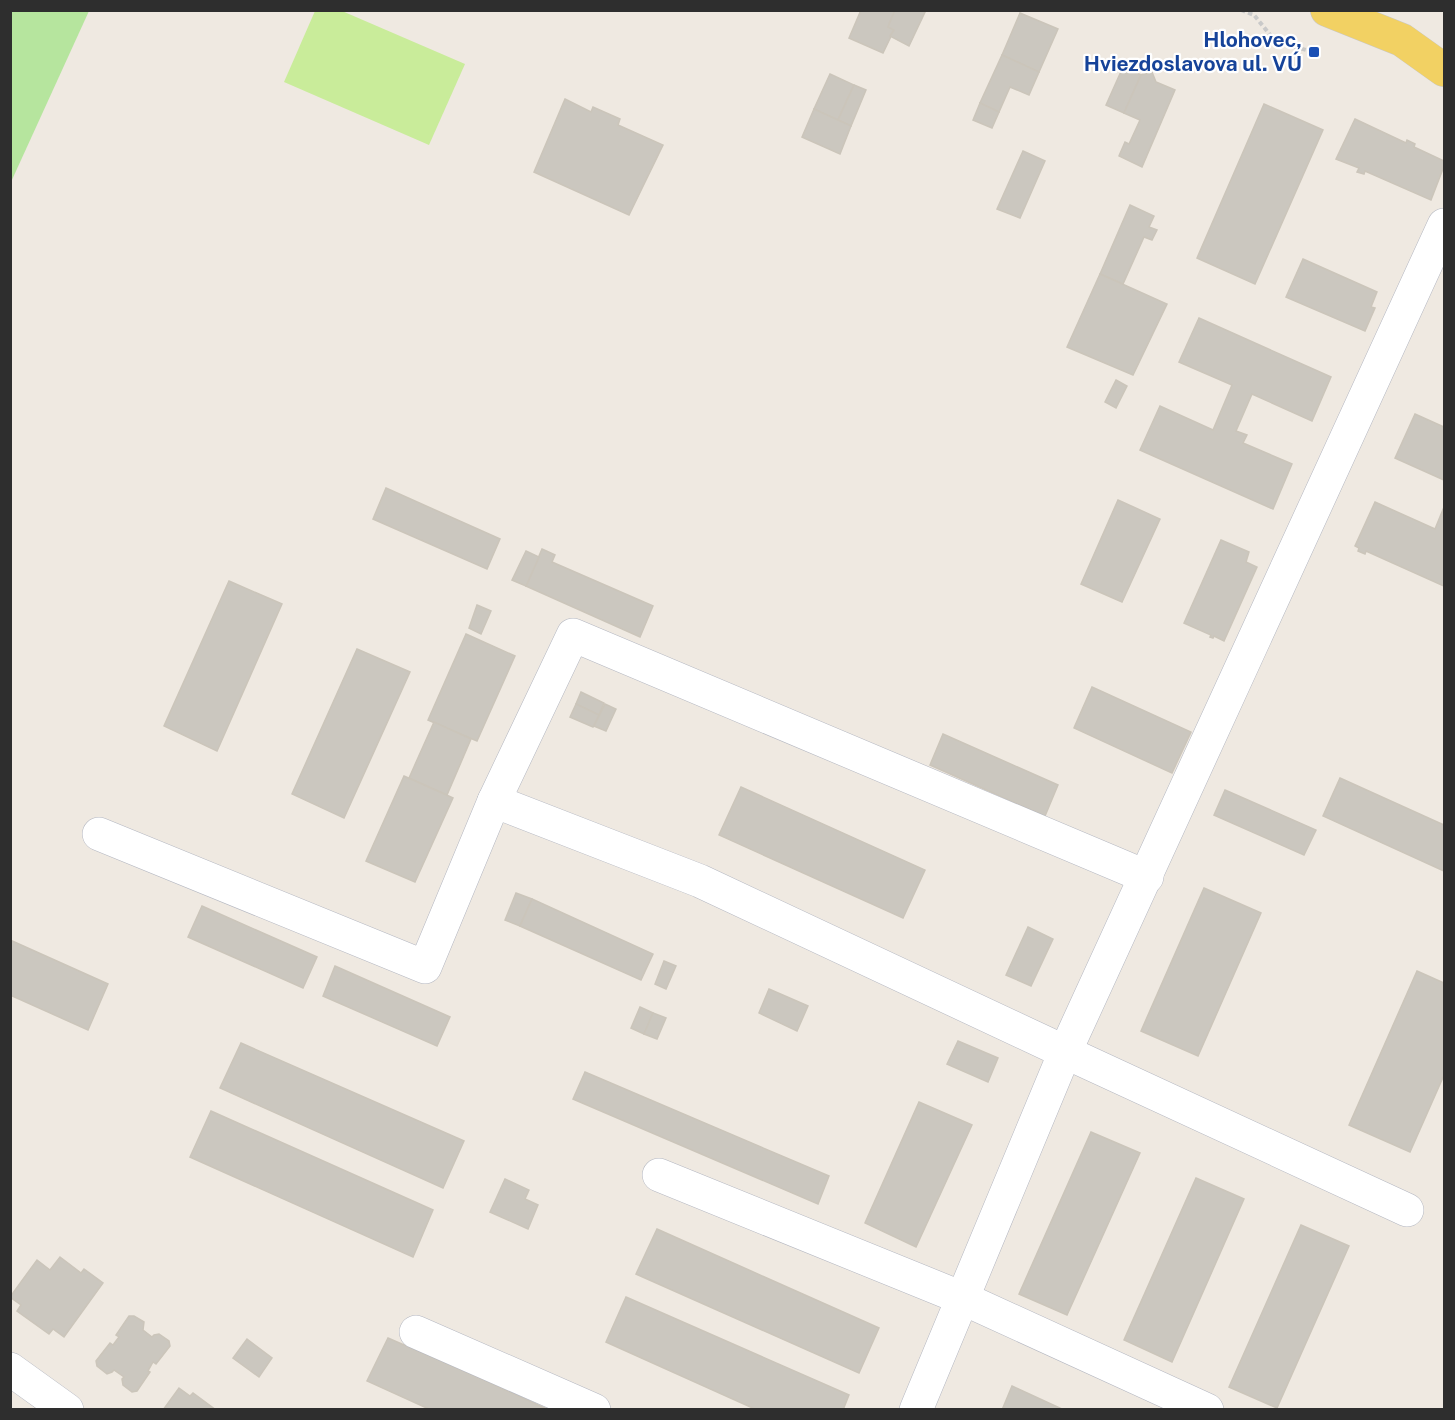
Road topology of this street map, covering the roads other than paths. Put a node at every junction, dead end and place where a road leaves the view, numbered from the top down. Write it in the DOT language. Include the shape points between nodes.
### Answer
graph roads {
  1 [pos="1326,10"];
  2 [pos="1402,40"];
  3 [pos="1444,48"];
  4 [pos="1444,70"];
  5 [pos="1444,225"];
  6 [pos="494,801"];
  7 [pos="99,834"];
  8 [pos="1147,877"];
  9 [pos="1065,1053"];
  10 [pos="659,1175"];
  11 [pos="1407,1210"];
  12 [pos="962,1298"];
  13 [pos="416,1332"];
  14 [pos="10,1369"];
  15 [pos="67,1410"];
  16 [pos="594,1410"];
  17 [pos="916,1410"];
  18 [pos="1207,1410"];
  1 -- 2 [label="main road"];
  2 -- 3 [label="street"];
  2 -- 4 [label="main road"];
  5 -- 8 [label="street"];
  6 -- 7 [label="street" via="425,967"];
  6 -- 8 [label="street" via="573,635"];
  6 -- 9 [label="street" via="700,881"];
  8 -- 9 [label="street"];
  9 -- 11 [label="street"];
  9 -- 12 [label="street"];
  10 -- 12 [label="street"];
  12 -- 17 [label="street"];
  12 -- 18 [label="street"];
  13 -- 16 [label="street"];
  14 -- 15 [label="street"];
}
